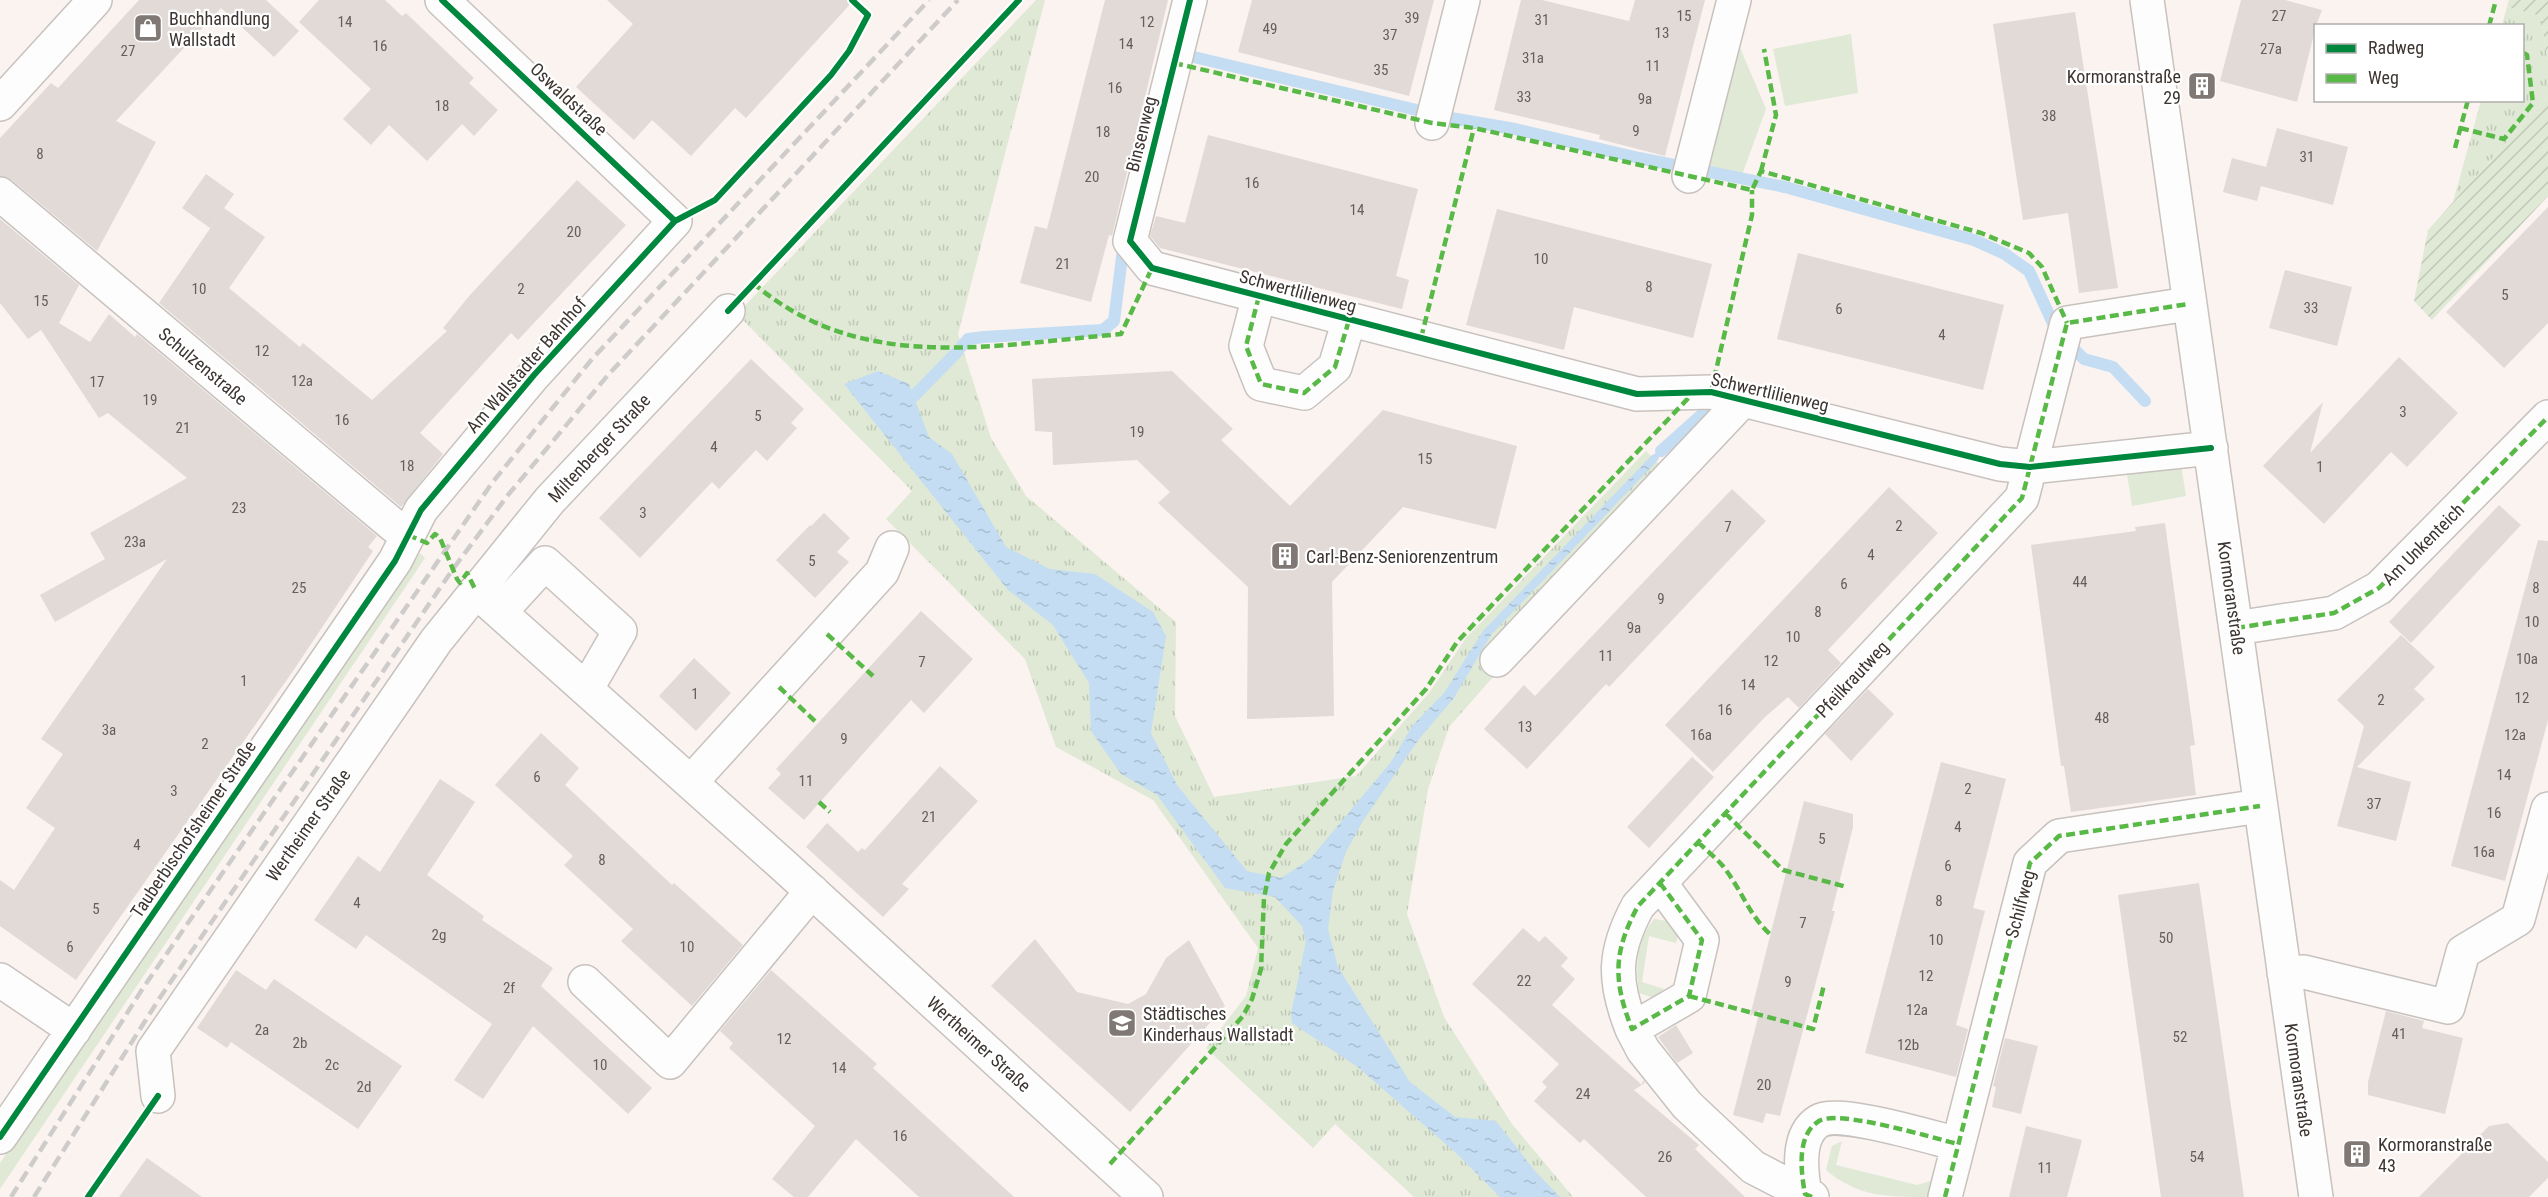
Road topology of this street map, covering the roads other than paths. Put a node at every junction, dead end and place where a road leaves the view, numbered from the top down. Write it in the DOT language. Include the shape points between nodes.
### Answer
graph roads {
  1 [pos="94,0"];
  2 [pos="442,0"];
  3 [pos="1190,0"];
  4 [pos="1463,0"];
  5 [pos="1734,0"];
  6 [pos="2147,0"];
  7 [pos="0,104"];
  8 [pos="1432,123"];
  9 [pos="1689,176"];
  10 [pos="0,194"];
  11 [pos="675,221"];
  12 [pos="1152,268"];
  13 [pos="1259,296"];
  14 [pos="2188,304"];
  15 [pos="728,311"];
  16 [pos="1349,320"];
  17 [pos="1743,400"];
  18 [pos="2548,417"];
  19 [pos="2211,448"];
  20 [pos="2030,467"];
  21 [pos="408,535"];
  22 [pos="892,548"];
  23 [pos="488,601"];
  24 [pos="2236,628"];
  25 [pos="1497,660"];
  26 [pos="587,688"];
  27 [pos="692,783"];
  28 [pos="2260,806"];
  29 [pos="2548,809"];
  30 [pos="1660,883"];
  31 [pos="812,891"];
  32 [pos="2284,973"];
  33 [pos="0,980"];
  34 [pos="585,982"];
  35 [pos="1632,1029"];
  36 [pos="74,1030"];
  37 [pos="158,1096"];
  38 [pos="0,1137"];
  39 [pos="1958,1144"];
  40 [pos="1808,1195"];
  41 [pos="1146,1197"];
  42 [pos="1945,1197"];
  43 [pos="2316,1197"];
  1 -- 7 [label="street"];
  2 -- 11 [label="street, Oswaldstraße"];
  3 -- 12 [label="street, Binsenweg" via="1130,241"];
  4 -- 8 [label="street"];
  5 -- 9 [label="street"];
  6 -- 14 [label="street, Kormoranstraße"];
  10 -- 21 [label="street, Schulzenstraße"];
  11 -- 21 [label="street, Am Wallstadter Bahnhof" via="534,375 421,510"];
  12 -- 13 [label="street, Schwertlilienweg"];
  13 -- 16 [label="street, Schwertlilienweg"];
  13 -- 16 [label="street, Schwertlilienweg" via="1246,346 1261,384 1304,393 1335,367"];
  14 -- 19 [label="street, Kormoranstraße"];
  14 -- 20 [label="street" via="2067,323"];
  15 -- 23 [label="street, Miltenberger Straße" via="550,500"];
  16 -- 17 [label="street, Schwertlilienweg" via="1637,393 1711,392"];
  17 -- 20 [label="street, Schwertlilienweg" via="2000,464"];
  17 -- 25 [label="street, Schwertlilienweg"];
  18 -- 24 [label="street, Am Unkenteich" via="2379,588 2334,614"];
  19 -- 20 [label="street, Schwertlilienweg"];
  19 -- 24 [label="street, Kormoranstraße"];
  20 -- 30 [label="street, Pfeilkrautweg" via="2022,498"];
  21 -- 36 [label="street, Tauberbischofsheimer Straße" via="395,561"];
  22 -- 27 [label="street" via="882,572"];
  23 -- 26 [label="street, Wertheimer Straße"];
  23 -- 26 [label="street, Wertheimer Straße" via="545,563 620,631"];
  23 -- 37 [label="street, Wertheimer Straße" via="422,661 153,1051"];
  24 -- 28 [label="street, Kormoranstraße"];
  26 -- 27 [label="street, Wertheimer Straße"];
  27 -- 31 [label="street, Wertheimer Straße"];
  28 -- 32 [label="street, Kormoranstraße"];
  28 -- 39 [label="street, Schilfweg" via="2060,836 2030,863"];
  29 -- 32 [label="street" via="2518,919 2463,952 2448,1007 2304,972"];
  30 -- 35 [label="street, Pfeilkrautweg" via="1638,906 1618,953 1617,981"];
  30 -- 35 [label="street" via="1702,940 1689,996"];
  31 -- 34 [label="street" via="670,1062"];
  31 -- 41 [label="street, Wertheimer Straße"];
  32 -- 43 [label="street, Kormoranstraße"];
  33 -- 36 [label="street"];
  35 -- 40 [label="street, Pfeilkrautweg" via="1643,1050 1687,1105 1753,1167"];
  36 -- 38 [label="street, Tauberbischofsheimer Straße"];
  39 -- 40 [label="street" via="1841,1116 1820,1121 1808,1134 1800,1165"];
  39 -- 42 [label="street, Schilfweg"];
}
